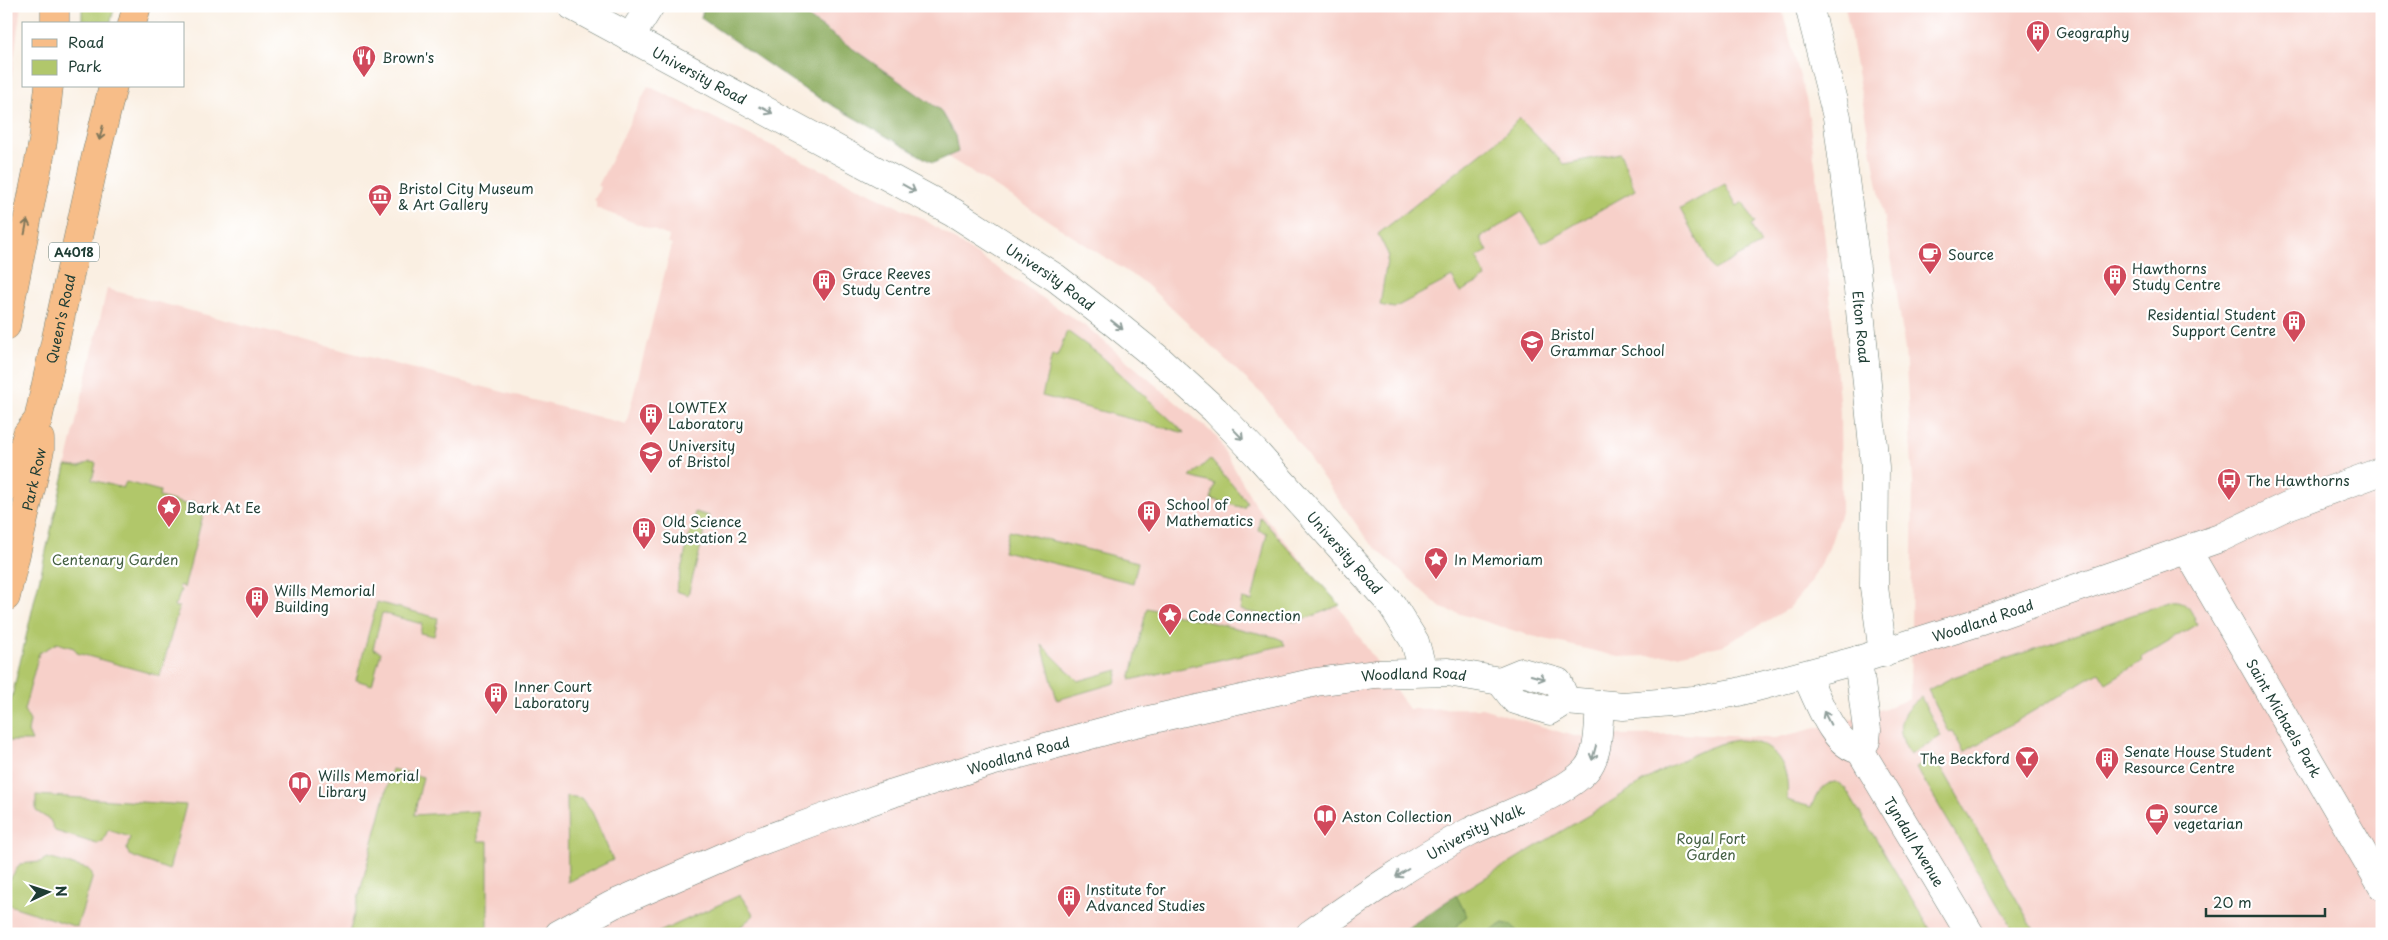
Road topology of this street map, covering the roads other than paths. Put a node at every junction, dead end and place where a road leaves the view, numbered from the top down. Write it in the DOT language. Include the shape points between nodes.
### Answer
graph roads {
  1 [pos="55,6"];
  2 [pos="137,6"];
  3 [pos="572,6"];
  4 [pos="650,6"];
  5 [pos="1809,6"];
  6 [pos="55,22"];
  7 [pos="133,22"];
  8 [pos="630,38"];
  9 [pos="49,88"];
  10 [pos="113,88"];
  11 [pos="6,326"];
  12 [pos="38,420"];
  13 [pos="2382,471"];
  14 [pos="6,487"];
  15 [pos="2188,550"];
  16 [pos="6,597"];
  17 [pos="1871,656"];
  18 [pos="1423,672"];
  19 [pos="1806,675"];
  20 [pos="1600,705"];
  21 [pos="1860,750"];
  22 [pos="2382,886"];
  23 [pos="559,934"];
  24 [pos="1310,934"];
  25 [pos="1970,934"];
  1 -- 6 [label="main road"];
  2 -- 7 [label="main road"];
  3 -- 8 [label="street, University Road"];
  4 -- 8 [label="street"];
  5 -- 17 [label="street, Elton Road" via="1837,117 1855,258 1875,467"];
  8 -- 18 [label="street, University Road, one-way" via="953,212 1056,278 1154,355 1215,410 1257,454 1392,605 1415,642"];
  11 -- 9 [label="main road, one-way" via="43,141"];
  10 -- 12 [label="main road, Queen's Road / A4018, one-way" via="91,174"];
  12 -- 14 [label="main road, Queen's Road / A4018" via="27,434 16,472"];
  12 -- 16 [label="main road, Park Row" via="40,450"];
  13 -- 15 [label="street, Woodland Road" via="2287,506"];
  15 -- 17 [label="street, Woodland Road"];
  15 -- 22 [label="street, Saint Michaels Park"];
  17 -- 19 [label="street, Woodland Road"];
  17 -- 21 [label="street" via="1866,741"];
  18 -- 20 [label="street, Woodland Road" via="1454,672 1500,681 1515,700 1550,711 1566,701"];
  18 -- 23 [label="street, Woodland Road" via="1316,682 1127,724 991,762 893,793 750,845 612,905"];
  19 -- 20 [label="street, Woodland Road" via="1694,700"];
  21 -- 19 [label="street, Tyndall Avenue, one-way" via="1850,748 1837,736"];
  20 -- 24 [label="street, University Walk, one-way" via="1596,750 1590,765 1580,776 1561,789 1468,832"];
  21 -- 25 [label="street, Tyndall Avenue"];
}
